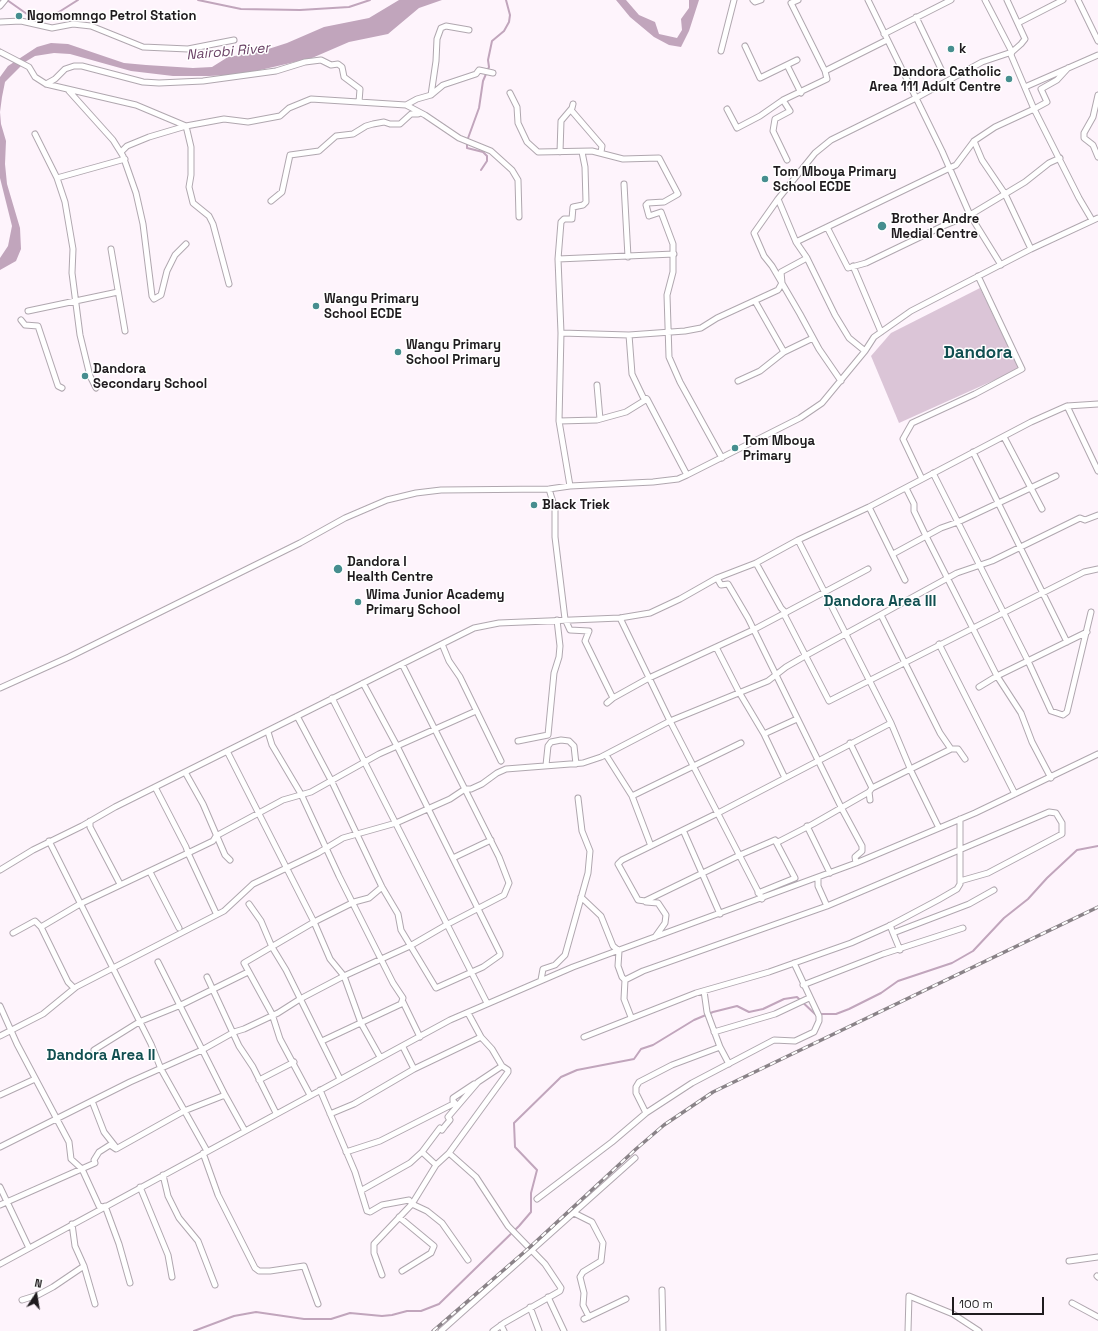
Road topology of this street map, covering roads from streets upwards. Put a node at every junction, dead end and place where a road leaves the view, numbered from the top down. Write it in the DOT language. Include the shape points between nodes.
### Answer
graph roads {
  1 [pos="5,0"];
  2 [pos="734,0"];
  3 [pos="753,0"];
  4 [pos="761,0"];
  5 [pos="798,0"];
  6 [pos="868,0"];
  7 [pos="951,0"];
  8 [pos="985,0"];
  9 [pos="1007,0"];
  10 [pos="1064,0"];
  11 [pos="1078,0"];
  12 [pos="790,2"];
  13 [pos="0,6"];
  14 [pos="916,17"];
  15 [pos="0,22"];
  16 [pos="1018,23"];
  17 [pos="469,30"];
  18 [pos="884,34"];
  19 [pos="234,40"];
  20 [pos="887,40"];
  21 [pos="1098,41"];
  22 [pos="745,46"];
  23 [pos="721,51"];
  24 [pos="0,52"];
  25 [pos="1012,52"];
  26 [pos="1098,55"];
  27 [pos="797,60"];
  28 [pos="788,65"];
  29 [pos="1068,68"];
  30 [pos="941,69"];
  31 [pos="825,71"];
  32 [pos="489,72"];
  33 [pos="46,84"];
  34 [pos="1025,86"];
  35 [pos="68,90"];
  36 [pos="510,93"];
  37 [pos="801,93"];
  38 [pos="431,95"];
  39 [pos="1098,95"];
  40 [pos="916,98"];
  41 [pos="783,100"];
  42 [pos="360,102"];
  43 [pos="573,104"];
  44 [pos="406,105"];
  45 [pos="727,109"];
  46 [pos="1034,109"];
  47 [pos="571,110"];
  48 [pos="425,115"];
  49 [pos="186,126"];
  50 [pos="35,134"];
  51 [pos="974,141"];
  52 [pos="121,152"];
  53 [pos="560,152"];
  54 [pos="582,152"];
  55 [pos="602,152"];
  56 [pos="1098,157"];
  57 [pos="1060,158"];
  58 [pos="125,159"];
  59 [pos="787,160"];
  60 [pos="949,169"];
  61 [pos="57,178"];
  62 [pos="624,184"];
  63 [pos="1005,194"];
  64 [pos="778,199"];
  65 [pos="272,201"];
  66 [pos="970,215"];
  67 [pos="519,217"];
  68 [pos="1095,219"];
  69 [pos="827,227"];
  70 [pos="796,242"];
  71 [pos="186,244"];
  72 [pos="112,249"];
  73 [pos="1031,249"];
  74 [pos="674,254"];
  75 [pos="628,257"];
  76 [pos="807,258"];
  77 [pos="558,259"];
  78 [pos="1001,265"];
  79 [pos="853,266"];
  80 [pos="978,276"];
  81 [pos="782,283"];
  82 [pos="229,284"];
  83 [pos="118,292"];
  84 [pos="77,300"];
  85 [pos="754,301"];
  86 [pos="28,312"];
  87 [pos="21,320"];
  88 [pos="125,331"];
  89 [pos="669,331"];
  90 [pos="881,332"];
  91 [pos="561,333"];
  92 [pos="629,335"];
  93 [pos="813,338"];
  94 [pos="866,351"];
  95 [pos="784,352"];
  96 [pos="738,381"];
  97 [pos="841,381"];
  98 [pos="597,385"];
  99 [pos="62,388"];
  100 [pos="96,388"];
  101 [pos="647,399"];
  102 [pos="1098,404"];
  103 [pos="1067,406"];
  104 [pos="600,419"];
  105 [pos="559,421"];
  106 [pos="1004,437"];
  107 [pos="973,452"];
  108 [pos="722,458"];
  109 [pos="1098,471"];
  110 [pos="933,473"];
  111 [pos="687,475"];
  112 [pos="1056,476"];
  113 [pos="922,479"];
  114 [pos="570,486"];
  115 [pos="1031,487"];
  116 [pos="906,488"];
  117 [pos="549,489"];
  118 [pos="999,503"];
  119 [pos="869,507"];
  120 [pos="1042,509"];
  121 [pos="1098,514"];
  122 [pos="958,522"];
  123 [pos="926,536"];
  124 [pos="798,540"];
  125 [pos="1021,547"];
  126 [pos="893,554"];
  127 [pos="756,563"];
  128 [pos="980,565"];
  129 [pos="868,568"];
  130 [pos="1098,569"];
  131 [pos="717,578"];
  132 [pos="948,578"];
  133 [pos="905,580"];
  134 [pos="824,591"];
  135 [pos="1043,593"];
  136 [pos="1091,612"];
  137 [pos="785,613"];
  138 [pos="1004,614"];
  139 [pos="881,615"];
  140 [pos="620,618"];
  141 [pos="565,619"];
  142 [pos="557,620"];
  143 [pos="973,628"];
  144 [pos="753,630"];
  145 [pos="1087,632"];
  146 [pos="846,635"];
  147 [pos="1066,642"];
  148 [pos="442,644"];
  149 [pos="939,644"];
  150 [pos="716,647"];
  151 [pos="805,656"];
  152 [pos="1028,661"];
  153 [pos="905,662"];
  154 [pos="402,664"];
  155 [pos="776,676"];
  156 [pos="997,676"];
  157 [pos="649,678"];
  158 [pos="868,679"];
  159 [pos="364,683"];
  160 [pos="979,687"];
  161 [pos="0,688"];
  162 [pos="739,692"];
  163 [pos="332,698"];
  164 [pos="613,698"];
  165 [pos="607,703"];
  166 [pos="476,711"];
  167 [pos="297,716"];
  168 [pos="797,719"];
  169 [pos="670,721"];
  170 [pos="891,723"];
  171 [pos="435,729"];
  172 [pos="268,732"];
  173 [pos="764,734"];
  174 [pos="518,741"];
  175 [pos="741,743"];
  176 [pos="850,743"];
  177 [pos="397,746"];
  178 [pos="951,749"];
  179 [pos="227,751"];
  180 [pos="606,754"];
  181 [pos="1098,754"];
  182 [pos="965,759"];
  183 [pos="818,760"];
  184 [pos="501,761"];
  185 [pos="365,763"];
  186 [pos="576,764"];
  187 [pos="546,765"];
  188 [pos="694,766"];
  189 [pos="911,768"];
  190 [pos="185,772"];
  191 [pos="784,778"];
  192 [pos="1051,778"];
  193 [pos="332,782"];
  194 [pos="155,787"];
  195 [pos="465,790"];
  196 [pos="870,790"];
  197 [pos="301,794"];
  198 [pos="1015,794"];
  199 [pos="632,796"];
  200 [pos="578,798"];
  201 [pos="870,800"];
  202 [pos="428,809"];
  203 [pos="842,809"];
  204 [pos="718,813"];
  205 [pos="258,814"];
  206 [pos="960,819"];
  207 [pos="90,821"];
  208 [pos="396,823"];
  209 [pos="807,826"];
  210 [pos="939,828"];
  211 [pos="683,830"];
  212 [pos="357,833"];
  213 [pos="216,836"];
  214 [pos="490,840"];
  215 [pos="775,840"];
  216 [pos="50,841"];
  217 [pos="651,846"];
  218 [pos="327,849"];
  219 [pos="960,851"];
  220 [pos="188,853"];
  221 [pos="740,855"];
  222 [pos="453,858"];
  223 [pos="230,860"];
  224 [pos="856,863"];
  225 [pos="286,867"];
  226 [pos="0,870"];
  227 [pos="150,872"];
  228 [pos="830,873"];
  229 [pos="702,874"];
  230 [pos="818,878"];
  231 [pos="960,881"];
  232 [pos="120,884"];
  233 [pos="382,887"];
  234 [pos="994,890"];
  235 [pos="758,893"];
  236 [pos="581,897"];
  237 [pos="762,899"];
  238 [pos="354,902"];
  239 [pos="642,902"];
  240 [pos="80,904"];
  241 [pos="249,904"];
  242 [pos="827,906"];
  243 [pos="478,909"];
  244 [pos="216,913"];
  245 [pos="720,914"];
  246 [pos="314,922"];
  247 [pos="448,924"];
  248 [pos="890,926"];
  249 [pos="41,927"];
  250 [pos="179,928"];
  251 [pos="963,928"];
  252 [pos="12,933"];
  253 [pos="893,933"];
  254 [pos="654,938"];
  255 [pos="410,946"];
  256 [pos="272,947"];
  257 [pos="900,950"];
  258 [pos="620,951"];
  259 [pos="380,958"];
  260 [pos="158,962"];
  261 [pos="794,963"];
  262 [pos="112,968"];
  263 [pos="248,972"];
  264 [pos="470,972"];
  265 [pos="344,976"];
  266 [pos="207,977"];
  267 [pos="541,980"];
  268 [pos="625,980"];
  269 [pos="803,985"];
  270 [pos="72,986"];
  271 [pos="212,990"];
  272 [pos="704,991"];
  273 [pos="809,998"];
  274 [pos="300,999"];
  275 [pos="403,1002"];
  276 [pos="487,1003"];
  277 [pos="181,1005"];
  278 [pos="0,1006"];
  279 [pos="468,1013"];
  280 [pos="272,1014"];
  281 [pos="631,1017"];
  282 [pos="139,1022"];
  283 [pos="361,1023"];
  284 [pos="11,1031"];
  285 [pos="234,1032"];
  286 [pos="714,1032"];
  287 [pos="0,1036"];
  288 [pos="420,1037"];
  289 [pos="481,1037"];
  290 [pos="584,1037"];
  291 [pos="322,1041"];
  292 [pos="403,1047"];
  293 [pos="720,1047"];
  294 [pos="94,1050"];
  295 [pos="202,1050"];
  296 [pos="380,1058"];
  297 [pos="294,1062"];
  298 [pos="729,1064"];
  299 [pos="502,1066"];
  300 [pos="161,1069"];
  301 [pos="414,1069"];
  302 [pos="35,1079"];
  303 [pos="340,1079"];
  304 [pos="259,1080"];
  305 [pos="478,1082"];
  306 [pos="320,1090"];
  307 [pos="225,1095"];
  308 [pos="310,1095"];
  309 [pos="0,1096"];
  310 [pos="92,1101"];
  311 [pos="456,1104"];
  312 [pos="184,1111"];
  313 [pos="276,1113"];
  314 [pos="646,1113"];
  315 [pos="330,1114"];
  316 [pos="57,1120"];
  317 [pos="246,1131"];
  318 [pos="0,1147"];
  319 [pos="116,1148"];
  320 [pos="205,1152"];
  321 [pos="346,1152"];
  322 [pos="422,1152"];
  323 [pos="449,1153"];
  324 [pos="635,1158"];
  325 [pos="436,1165"];
  326 [pos="82,1169"];
  327 [pos="163,1174"];
  328 [pos="0,1187"];
  329 [pos="140,1187"];
  330 [pos="362,1190"];
  331 [pos="537,1199"];
  332 [pos="7,1202"];
  333 [pos="412,1204"];
  334 [pos="0,1205"];
  335 [pos="104,1207"];
  336 [pos="574,1213"];
  337 [pos="399,1217"];
  338 [pos="72,1224"];
  339 [pos="29,1248"];
  340 [pos="531,1251"];
  341 [pos="1098,1257"];
  342 [pos="468,1260"];
  343 [pos="1069,1261"];
  344 [pos="0,1264"];
  345 [pos="84,1266"];
  346 [pos="402,1271"];
  347 [pos="382,1275"];
  348 [pos="172,1277"];
  349 [pos="130,1283"];
  350 [pos="215,1285"];
  351 [pos="662,1290"];
  352 [pos="548,1297"];
  353 [pos="626,1299"];
  354 [pos="22,1300"];
  355 [pos="1072,1303"];
  356 [pos="95,1304"];
  357 [pos="318,1304"];
  358 [pos="530,1307"];
  359 [pos="589,1317"];
  360 [pos="1098,1317"];
  361 [pos="584,1319"];
  362 [pos="501,1325"];
  363 [pos="441,1331"];
  364 [pos="493,1331"];
  365 [pos="504,1331"];
  366 [pos="539,1331"];
  367 [pos="564,1331"];
  368 [pos="663,1331"];
  369 [pos="908,1331"];
  370 [pos="979,1331"];
  1 -- 13 [label="street"];
  2 -- 23 [label="street"];
  3 -- 4 [label="street"];
  5 -- 12 [label="street"];
  6 -- 18 [label="street"];
  7 -- 14 [label="street"];
  8 -- 25 [label="street"];
  9 -- 16 [label="street"];
  10 -- 16 [label="street"];
  11 -- 21 [label="street"];
  12 -- 31 [label="street"];
  14 -- 18 [label="street"];
  14 -- 30 [label="street"];
  15 -- 19 [label="street" via="21,22 52,28 73,24 90,26 143,47 192,48"];
  16 -- 25 [label="street" via="1025,39"];
  17 -- 38 [label="street" via="446,26 441,28 437,39"];
  18 -- 20 [label="street"];
  20 -- 31 [label="street"];
  20 -- 40 [label="street"];
  22 -- 28 [label="street" via="760,78"];
  24 -- 33 [label="street" via="29,67 35,77"];
  25 -- 34 [label="street" via="1011,55"];
  25 -- 40 [label="street" via="982,62"];
  26 -- 29 [label="street"];
  27 -- 28 [label="street"];
  28 -- 37 [label="street"];
  29 -- 34 [label="street"];
  29 -- 46 [label="street" via="1058,80 1041,88 1047,102"];
  31 -- 37 [label="street" via="828,79"];
  32 -- 38 [label="street" via="480,70 476,74 443,85"];
  33 -- 35 [label="street"];
  33 -- 42 [label="street" via="65,69 74,66 143,82 159,83 204,81 276,71 321,60 331,66 338,64 342,68 344,77 360,89"];
  34 -- 46 [label="street"];
  35 -- 49 [label="street" via="136,105"];
  35 -- 52 [label="street"];
  36 -- 53 [label="street" via="517,107 518,123 527,142 538,152"];
  37 -- 41 [label="street"];
  38 -- 44 [label="street"];
  39 -- 56 [label="street" via="1093,117 1084,133 1084,138 1093,146"];
  40 -- 60 [label="street"];
  40 -- 64 [label="street" via="831,140 815,153"];
  41 -- 45 [label="street" via="737,128"];
  41 -- 59 [label="street" via="790,111 775,119 773,131"];
  42 -- 44 [label="street"];
  42 -- 49 [label="street" via="311,99 289,108 280,116 248,122 224,119"];
  43 -- 53 [label="street" via="561,121"];
  44 -- 48 [label="street"];
  46 -- 51 [label="street"];
  46 -- 57 [label="street"];
  47 -- 55 [label="street" via="602,146"];
  48 -- 65 [label="street" via="411,114 400,124 384,122 366,126 353,134 336,136 319,151 290,154 282,192"];
  48 -- 67 [label="street" via="459,138 491,151 512,170 518,180"];
  49 -- 52 [label="street" via="127,146"];
  49 -- 82 [label="street" via="191,146 189,187 193,203 209,216 213,224"];
  50 -- 61 [label="street"];
  51 -- 60 [label="street" via="956,165"];
  51 -- 63 [label="street" via="982,160"];
  52 -- 58 [label="street"];
  53 -- 54 [label="street"];
  54 -- 55 [label="street"];
  54 -- 77 [label="street" via="586,202 573,207 572,219 564,219 561,222"];
  55 -- 74 [label="street" via="607,156 623,159 660,158 678,194 664,202 646,205 649,216 661,212 674,244"];
  57 -- 63 [label="street"];
  57 -- 68 [label="street" via="1079,198"];
  58 -- 61 [label="street"];
  58 -- 71 [label="street" via="143,224 154,299 161,295 167,271 175,255"];
  60 -- 66 [label="street"];
  60 -- 69 [label="street"];
  61 -- 84 [label="street" via="66,202"];
  62 -- 75 [label="street"];
  63 -- 66 [label="street"];
  63 -- 73 [label="street"];
  64 -- 70 [label="street"];
  64 -- 81 [label="street" via="754,232 764,256"];
  66 -- 78 [label="street"];
  66 -- 79 [label="street" via="866,263"];
  68 -- 73 [label="street"];
  69 -- 70 [label="street"];
  69 -- 79 [label="street" via="848,268"];
  70 -- 76 [label="street"];
  72 -- 83 [label="street"];
  73 -- 78 [label="street"];
  74 -- 75 [label="street"];
  74 -- 89 [label="street" via="673,272 667,295"];
  75 -- 77 [label="street"];
  76 -- 81 [label="street" via="781,272"];
  76 -- 94 [label="street" via="849,338"];
  77 -- 91 [label="street"];
  78 -- 80 [label="street"];
  79 -- 90 [label="street"];
  80 -- 90 [label="street" via="911,311"];
  80 -- 113 [label="street" via="1022,369 912,423 903,439"];
  81 -- 85 [label="street" via="778,290"];
  81 -- 93 [label="street"];
  83 -- 84 [label="street"];
  83 -- 88 [label="street"];
  84 -- 86 [label="street"];
  84 -- 100 [label="street" via="83,352"];
  85 -- 89 [label="street" via="701,328"];
  85 -- 95 [label="street"];
  87 -- 99 [label="street" via="25,325 38,326 58,386"];
  89 -- 92 [label="street"];
  89 -- 108 [label="street" via="669,357"];
  90 -- 94 [label="street" via="874,337"];
  91 -- 92 [label="street"];
  91 -- 105 [label="street"];
  92 -- 101 [label="street" via="632,374 642,397"];
  93 -- 95 [label="street"];
  93 -- 97 [label="street"];
  94 -- 97 [label="street"];
  95 -- 96 [label="street" via="760,371"];
  97 -- 108 [label="street" via="822,403 800,418"];
  98 -- 104 [label="street"];
  101 -- 104 [label="street" via="626,412"];
  101 -- 111 [label="street"];
  102 -- 103 [label="street"];
  103 -- 106 [label="street"];
  103 -- 109 [label="street"];
  104 -- 105 [label="street"];
  105 -- 114 [label="street"];
  106 -- 107 [label="street"];
  106 -- 115 [label="street"];
  107 -- 110 [label="street"];
  107 -- 118 [label="street"];
  108 -- 111 [label="street"];
  110 -- 113 [label="street"];
  110 -- 122 [label="street"];
  111 -- 114 [label="street" via="678,479 653,482"];
  112 -- 115 [label="street"];
  113 -- 116 [label="street"];
  114 -- 117 [label="street"];
  115 -- 118 [label="street"];
  115 -- 120 [label="street"];
  116 -- 119 [label="street"];
  116 -- 123 [label="street"];
  117 -- 141 [label="street" via="555,509 555,537"];
  117 -- 161 [label="street" via="441,490 387,500 344,518 286,550 69,657"];
  118 -- 122 [label="street"];
  118 -- 125 [label="street"];
  119 -- 124 [label="street"];
  119 -- 126 [label="street"];
  121 -- 125 [label="street" via="1084,520 1080,518"];
  122 -- 123 [label="street"];
  122 -- 128 [label="street"];
  123 -- 126 [label="street"];
  123 -- 132 [label="street"];
  124 -- 127 [label="street"];
  124 -- 134 [label="street"];
  125 -- 128 [label="street"];
  125 -- 135 [label="street"];
  126 -- 133 [label="street"];
  127 -- 131 [label="street"];
  127 -- 137 [label="street"];
  128 -- 132 [label="street"];
  128 -- 138 [label="street"];
  129 -- 134 [label="street"];
  130 -- 135 [label="street" via="1084,572"];
  131 -- 140 [label="street" via="650,613"];
  131 -- 144 [label="street" via="721,585 728,584"];
  132 -- 139 [label="street"];
  132 -- 143 [label="street"];
  134 -- 137 [label="street"];
  134 -- 146 [label="street"];
  135 -- 138 [label="street"];
  135 -- 147 [label="street"];
  136 -- 145 [label="street"];
  137 -- 144 [label="street"];
  137 -- 151 [label="street"];
  138 -- 143 [label="street"];
  138 -- 152 [label="street"];
  139 -- 146 [label="street"];
  139 -- 153 [label="street"];
  140 -- 141 [label="street"];
  140 -- 157 [label="street"];
  141 -- 142 [label="street"];
  141 -- 164 [label="street" via="570,630 589,631 585,641"];
  142 -- 148 [label="street" via="486,624"];
  142 -- 174 [label="street" via="560,646 554,673 548,735"];
  143 -- 149 [label="street"];
  143 -- 156 [label="street"];
  144 -- 150 [label="street"];
  144 -- 155 [label="street"];
  145 -- 147 [label="street"];
  145 -- 152 [label="street" via="1067,712 1062,715 1051,711"];
  146 -- 151 [label="street"];
  146 -- 158 [label="street"];
  147 -- 152 [label="street"];
  148 -- 154 [label="street"];
  148 -- 166 [label="street"];
  149 -- 153 [label="street"];
  149 -- 198 [label="street"];
  150 -- 157 [label="street"];
  150 -- 162 [label="street"];
  151 -- 155 [label="street"];
  151 -- 158 [label="street" via="829,701"];
  152 -- 156 [label="street"];
  153 -- 158 [label="street"];
  153 -- 178 [label="street" via="940,733"];
  154 -- 159 [label="street"];
  154 -- 171 [label="street"];
  155 -- 162 [label="street"];
  155 -- 168 [label="street"];
  156 -- 160 [label="street"];
  156 -- 192 [label="street" via="1021,713 1032,742"];
  157 -- 164 [label="street"];
  157 -- 169 [label="street"];
  158 -- 170 [label="street"];
  159 -- 163 [label="street"];
  159 -- 177 [label="street"];
  162 -- 169 [label="street"];
  162 -- 173 [label="street"];
  163 -- 167 [label="street"];
  163 -- 185 [label="street"];
  164 -- 165 [label="street"];
  166 -- 171 [label="street"];
  166 -- 184 [label="street"];
  167 -- 172 [label="street"];
  167 -- 193 [label="street"];
  168 -- 173 [label="street"];
  168 -- 183 [label="street"];
  169 -- 180 [label="street"];
  169 -- 188 [label="street"];
  170 -- 176 [label="street"];
  170 -- 189 [label="street"];
  171 -- 177 [label="street"];
  171 -- 195 [label="street"];
  172 -- 179 [label="street"];
  172 -- 197 [label="street" via="274,750"];
  173 -- 191 [label="street"];
  175 -- 188 [label="street"];
  176 -- 183 [label="street"];
  176 -- 196 [label="street"];
  177 -- 185 [label="street"];
  177 -- 202 [label="street"];
  178 -- 182 [label="street" via="958,749"];
  178 -- 189 [label="street"];
  179 -- 190 [label="street"];
  179 -- 205 [label="street"];
  180 -- 186 [label="street" via="592,761"];
  180 -- 199 [label="street"];
  181 -- 192 [label="street"];
  183 -- 191 [label="street"];
  183 -- 203 [label="street"];
  185 -- 193 [label="street"];
  185 -- 208 [label="street"];
  186 -- 187 [label="street"];
  186 -- 187 [label="street" via="574,746 569,741 562,740 551,742 548,746"];
  187 -- 195 [label="street" via="506,769 477,787"];
  188 -- 199 [label="street"];
  188 -- 204 [label="street"];
  189 -- 196 [label="street"];
  189 -- 210 [label="street"];
  190 -- 194 [label="street"];
  190 -- 213 [label="street" via="203,804"];
  191 -- 204 [label="street"];
  192 -- 198 [label="street"];
  193 -- 197 [label="street"];
  193 -- 212 [label="street"];
  194 -- 207 [label="street"];
  194 -- 220 [label="street"];
  195 -- 202 [label="street"];
  195 -- 214 [label="street"];
  196 -- 201 [label="street"];
  196 -- 203 [label="street"];
  197 -- 205 [label="street" via="283,800"];
  197 -- 218 [label="street"];
  198 -- 206 [label="street"];
  199 -- 217 [label="street"];
  200 -- 236 [label="street" via="582,831 590,851 588,873"];
  202 -- 208 [label="street"];
  202 -- 222 [label="street"];
  203 -- 209 [label="street"];
  203 -- 224 [label="street" via="862,846 862,851 855,857"];
  204 -- 211 [label="street"];
  204 -- 221 [label="street"];
  205 -- 213 [label="street"];
  205 -- 225 [label="street"];
  206 -- 210 [label="street"];
  206 -- 219 [label="street"];
  207 -- 216 [label="street"];
  207 -- 232 [label="street" via="90,827"];
  208 -- 212 [label="street"];
  208 -- 247 [label="street"];
  209 -- 215 [label="street" via="778,842"];
  209 -- 228 [label="street"];
  210 -- 224 [label="street"];
  211 -- 217 [label="street"];
  211 -- 229 [label="street"];
  212 -- 218 [label="street" via="343,838"];
  212 -- 233 [label="street"];
  213 -- 220 [label="street" via="213,841"];
  213 -- 223 [label="street"];
  214 -- 222 [label="street"];
  214 -- 243 [label="street" via="508,878 508,888 504,895"];
  215 -- 221 [label="street"];
  215 -- 235 [label="street" via="795,878"];
  216 -- 226 [label="street"];
  216 -- 240 [label="street"];
  217 -- 239 [label="street" via="618,863 638,900"];
  218 -- 225 [label="street"];
  218 -- 238 [label="street"];
  219 -- 231 [label="street"];
  219 -- 231 [label="street" via="1050,812 1056,813 1063,827 1062,834 988,873"];
  219 -- 242 [label="street"];
  220 -- 227 [label="street"];
  220 -- 244 [label="street"];
  221 -- 229 [label="street"];
  221 -- 235 [label="street"];
  222 -- 243 [label="street"];
  224 -- 228 [label="street"];
  225 -- 246 [label="street"];
  225 -- 262 [label="street" via="253,884 224,911"];
  227 -- 232 [label="street"];
  227 -- 250 [label="street"];
  228 -- 230 [label="street"];
  229 -- 239 [label="street"];
  229 -- 245 [label="street"];
  230 -- 237 [label="street"];
  230 -- 242 [label="street" via="818,886"];
  231 -- 248 [label="street" via="957,889"];
  232 -- 240 [label="street"];
  233 -- 238 [label="street" via="369,898"];
  233 -- 255 [label="street" via="398,914 401,930"];
  234 -- 253 [label="street" via="969,904"];
  235 -- 237 [label="street"];
  236 -- 258 [label="street" via="601,916 612,946"];
  236 -- 267 [label="street" via="565,955 555,965 543,969"];
  237 -- 245 [label="street"];
  238 -- 246 [label="street"];
  238 -- 259 [label="street"];
  239 -- 254 [label="street" via="658,904 666,915 665,923"];
  240 -- 249 [label="street"];
  240 -- 262 [label="street"];
  241 -- 256 [label="street" via="261,921"];
  242 -- 268 [label="street" via="643,971"];
  243 -- 247 [label="street"];
  243 -- 264 [label="street" via="500,954 483,967"];
  245 -- 254 [label="street"];
  246 -- 256 [label="street"];
  246 -- 265 [label="street" via="330,959"];
  247 -- 255 [label="street"];
  247 -- 264 [label="street"];
  248 -- 253 [label="street"];
  248 -- 261 [label="street"];
  249 -- 252 [label="street" via="35,921"];
  249 -- 270 [label="street"];
  251 -- 257 [label="street"];
  253 -- 257 [label="street"];
  254 -- 258 [label="street"];
  255 -- 259 [label="street"];
  255 -- 264 [label="street" via="436,988"];
  256 -- 263 [label="street" via="244,963"];
  256 -- 274 [label="street"];
  257 -- 269 [label="street"];
  258 -- 267 [label="street"];
  258 -- 268 [label="street" via="618,966"];
  259 -- 265 [label="street"];
  259 -- 275 [label="street" via="397,991 403,995"];
  260 -- 277 [label="street"];
  261 -- 269 [label="street"];
  261 -- 272 [label="street"];
  262 -- 282 [label="street"];
  262 -- 284 [label="street" via="76,987 43,1014"];
  263 -- 271 [label="street"];
  263 -- 280 [label="street"];
  264 -- 276 [label="street"];
  265 -- 274 [label="street"];
  265 -- 283 [label="street"];
  266 -- 271 [label="street"];
  267 -- 276 [label="street"];
  268 -- 281 [label="street" via="624,1000"];
  269 -- 273 [label="street"];
  271 -- 277 [label="street"];
  271 -- 285 [label="street"];
  272 -- 281 [label="street"];
  272 -- 286 [label="street" via="707,1012"];
  273 -- 286 [label="street" via="775,1014"];
  273 -- 298 [label="street" via="819,1016 814,1032 795,1041 774,1040"];
  274 -- 280 [label="street"];
  274 -- 291 [label="street"];
  275 -- 283 [label="street"];
  275 -- 288 [label="street"];
  276 -- 279 [label="street"];
  277 -- 282 [label="street"];
  277 -- 295 [label="street"];
  278 -- 284 [label="street"];
  279 -- 288 [label="street"];
  279 -- 289 [label="street"];
  280 -- 285 [label="street"];
  280 -- 297 [label="street" via="280,1039"];
  281 -- 290 [label="street" via="627,1021"];
  282 -- 294 [label="street"];
  282 -- 300 [label="street"];
  283 -- 291 [label="street"];
  283 -- 296 [label="street"];
  284 -- 287 [label="street"];
  284 -- 302 [label="street"];
  285 -- 295 [label="street"];
  285 -- 304 [label="street" via="239,1046"];
  286 -- 293 [label="street"];
  288 -- 292 [label="street"];
  289 -- 299 [label="street"];
  289 -- 301 [label="street"];
  291 -- 303 [label="street"];
  292 -- 296 [label="street"];
  292 -- 301 [label="street"];
  293 -- 298 [label="street"];
  293 -- 314 [label="street" via="672,1064 639,1082 636,1093"];
  295 -- 300 [label="street"];
  295 -- 307 [label="street"];
  296 -- 303 [label="street"];
  297 -- 304 [label="street"];
  297 -- 308 [label="street"];
  298 -- 314 [label="street" via="692,1082"];
  299 -- 305 [label="street"];
  299 -- 323 [label="street" via="508,1070 507,1074"];
  300 -- 310 [label="street"];
  300 -- 312 [label="street"];
  301 -- 315 [label="street" via="373,1094"];
  302 -- 309 [label="street"];
  302 -- 316 [label="street"];
  303 -- 306 [label="street"];
  304 -- 313 [label="street"];
  305 -- 311 [label="street"];
  305 -- 311 [label="street" via="455,1096 452,1101"];
  306 -- 308 [label="street"];
  306 -- 315 [label="street"];
  307 -- 312 [label="street"];
  307 -- 317 [label="street"];
  308 -- 313 [label="street"];
  310 -- 316 [label="street"];
  310 -- 319 [label="street" via="104,1132"];
  311 -- 321 [label="street" via="380,1141"];
  311 -- 322 [label="street" via="448,1118 450,1120 433,1136"];
  312 -- 319 [label="street"];
  312 -- 320 [label="street"];
  313 -- 317 [label="street"];
  314 -- 331 [label="street"];
  315 -- 321 [label="street"];
  316 -- 318 [label="street"];
  316 -- 326 [label="street" via="69,1142 71,1159"];
  317 -- 320 [label="street"];
  319 -- 326 [label="street" via="110,1145 99,1152 95,1162"];
  320 -- 327 [label="street"];
  320 -- 357 [label="street" via="218,1195 255,1268 259,1271 270,1271 304,1266"];
  321 -- 330 [label="street"];
  322 -- 325 [label="street"];
  322 -- 330 [label="street" via="405,1167"];
  323 -- 325 [label="street"];
  323 -- 340 [label="street" via="476,1178 510,1228"];
  324 -- 336 [label="street"];
  325 -- 333 [label="street"];
  326 -- 332 [label="street"];
  326 -- 335 [label="street" via="99,1206"];
  327 -- 329 [label="street"];
  327 -- 350 [label="street" via="168,1196 179,1218 198,1240"];
  328 -- 332 [label="street"];
  329 -- 335 [label="street"];
  329 -- 348 [label="street" via="168,1255"];
  330 -- 333 [label="street" via="369,1212 382,1205 399,1201 408,1200"];
  332 -- 334 [label="street"];
  332 -- 339 [label="street"];
  333 -- 337 [label="street"];
  333 -- 342 [label="street" via="427,1211 442,1223"];
  335 -- 338 [label="street"];
  335 -- 349 [label="street" via="119,1244"];
  336 -- 340 [label="street"];
  336 -- 359 [label="street" via="592,1222 603,1243 601,1261 583,1272 580,1277 584,1293 583,1305"];
  337 -- 346 [label="street" via="434,1246 431,1253"];
  337 -- 347 [label="street" via="374,1244 374,1253"];
  338 -- 339 [label="street"];
  338 -- 345 [label="street" via="75,1246"];
  339 -- 344 [label="street"];
  340 -- 352 [label="street" via="550,1271 561,1288"];
  340 -- 363 [label="street"];
  341 -- 343 [label="street"];
  345 -- 354 [label="street" via="53,1287"];
  345 -- 356 [label="street"];
  351 -- 368 [label="street"];
  352 -- 358 [label="street"];
  352 -- 367 [label="street"];
  353 -- 359 [label="street"];
  355 -- 360 [label="street"];
  358 -- 362 [label="street"];
  358 -- 366 [label="street"];
  359 -- 361 [label="street"];
  362 -- 364 [label="street"];
  362 -- 365 [label="street"];
  369 -- 370 [label="street" via="909,1296 953,1314"];
}
